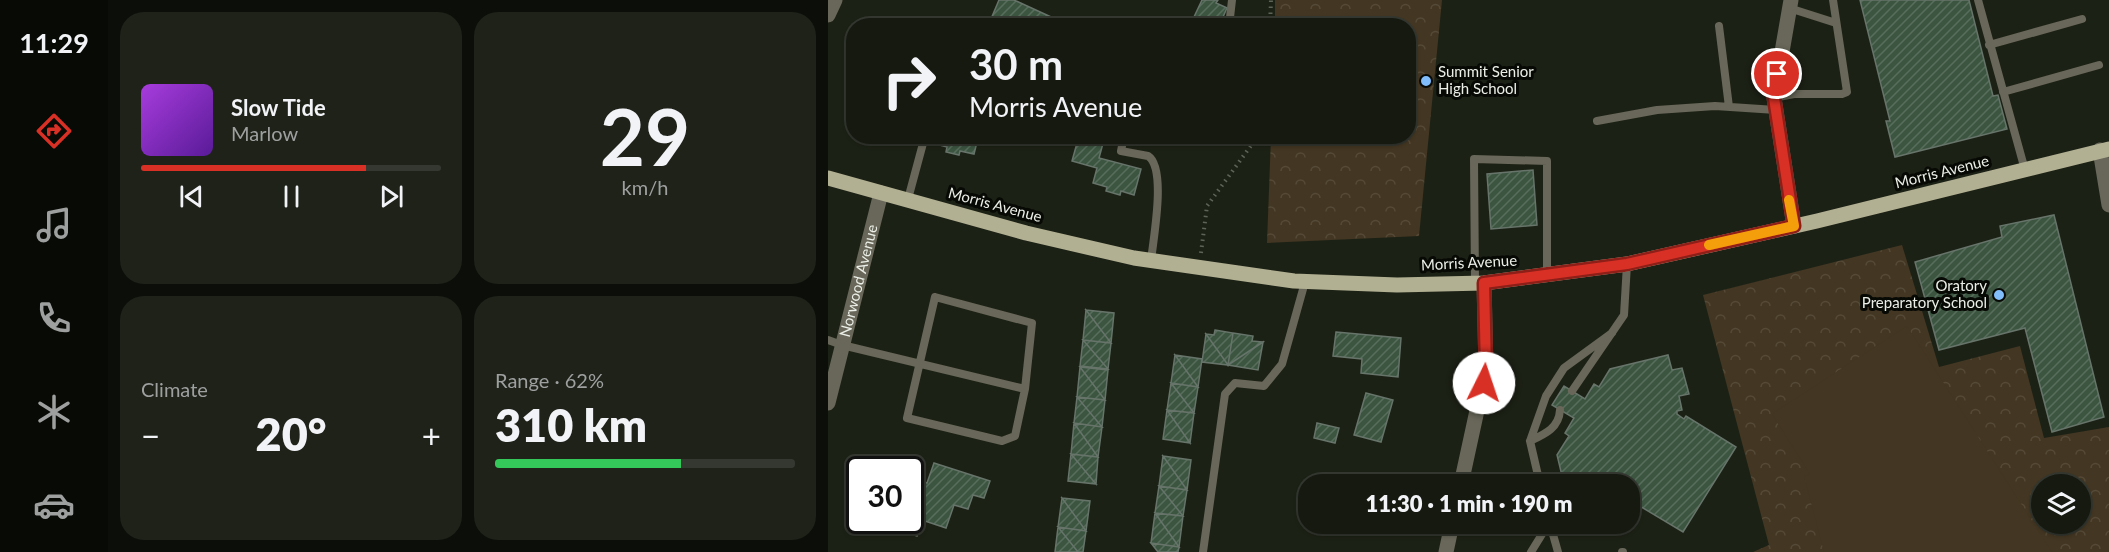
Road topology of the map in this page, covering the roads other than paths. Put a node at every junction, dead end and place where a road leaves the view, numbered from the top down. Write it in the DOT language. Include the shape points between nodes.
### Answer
graph roads {
  1 [pos="835,0"];
  2 [pos="1232,0"];
  3 [pos="1833,0"];
  4 [pos="1978,0"];
  5 [pos="1790,4"];
  6 [pos="828,15"];
  7 [pos="1231,18"];
  8 [pos="2082,19"];
  9 [pos="1836,23"];
  10 [pos="1719,26"];
  11 [pos="1989,45"];
  12 [pos="2099,65"];
  13 [pos="2003,92"];
  14 [pos="1775,104"];
  15 [pos="1729,107"];
  16 [pos="1598,121"];
  17 [pos="924,144"];
  18 [pos="1122,144"];
  19 [pos="2104,149"];
  20 [pos="2025,170"];
  21 [pos="828,178"];
  22 [pos="881,193"];
  23 [pos="908,200"];
  24 [pos="2109,205"];
  25 [pos="1794,226"];
  26 [pos="1151,261"];
  27 [pos="1627,264"];
  28 [pos="1547,276"];
  29 [pos="1305,282"];
  30 [pos="1480,283"];
  31 [pos="1612,333"];
  32 [pos="835,343"];
  33 [pos="919,364"];
  34 [pos="1026,389"];
  35 [pos="1572,391"];
  36 [pos="828,403"];
  37 [pos="1560,410"];
  38 [pos="1530,441"];
  39 [pos="1463,474"];
  40 [pos="1538,474"];
  41 [pos="1450,534"];
  42 [pos="1542,534"];
  43 [pos="1553,534"];
  44 [pos="1203,552"];
  45 [pos="1446,552"];
  46 [pos="1531,552"];
  47 [pos="1558,552"];
  1 -- 6 [label="street"];
  2 -- 7 [label="lane"];
  3 -- 9 [label="lane"];
  4 -- 11 [label="lane"];
  5 -- 9 [label="lane"];
  5 -- 14 [label="street"];
  8 -- 11 [label="lane"];
  9 -- 14 [label="lane" via="1847,92 1794,94"];
  10 -- 15 [label="lane"];
  11 -- 13 [label="lane"];
  12 -- 13 [label="lane"];
  13 -- 20 [label="lane"];
  14 -- 15 [label="lane"];
  14 -- 25 [label="street"];
  15 -- 16 [label="lane" via="1657,110"];
  17 -- 23 [label="lane"];
  18 -- 26 [label="lane" via="1121,151 1148,156 1154,164 1158,185"];
  19 -- 20 [label="main road, Morris Avenue"];
  19 -- 24 [label="street"];
  20 -- 25 [label="main road, Morris Avenue"];
  21 -- 22 [label="main road, Morris Avenue"];
  22 -- 23 [label="main road, Morris Avenue"];
  22 -- 32 [label="street, Norwood Avenue"];
  23 -- 26 [label="main road, Morris Avenue" via="1026,233"];
  25 -- 27 [label="main road, Morris Avenue"];
  26 -- 29 [label="main road, Morris Avenue"];
  27 -- 28 [label="main road, Morris Avenue"];
  27 -- 31 [label="lane" via="1624,315"];
  28 -- 30 [label="main road, Morris Avenue"];
  28 -- 30 [label="lane" via="1547,161 1474,159"];
  29 -- 30 [label="main road, Morris Avenue"];
  29 -- 44 [label="lane" via="1282,364 1264,386 1235,383 1224,394"];
  30 -- 39 [label="street" via="1486,369"];
  31 -- 35 [label="lane"];
  31 -- 38 [label="lane" via="1564,368 1546,396"];
  32 -- 33 [label="lane"];
  32 -- 36 [label="street, Norwood Avenue"];
  33 -- 34 [label="lane"];
  33 -- 34 [label="lane" via="907,418 1002,441 1015,436"];
  33 -- 34 [label="lane" via="935,297 1032,323"];
  37 -- 38 [label="lane" via="1560,419 1551,431"];
  38 -- 40 [label="lane"];
  41 -- 45 [label="street"];
  42 -- 46 [label="lane"];
  43 -- 47 [label="lane"];
}
